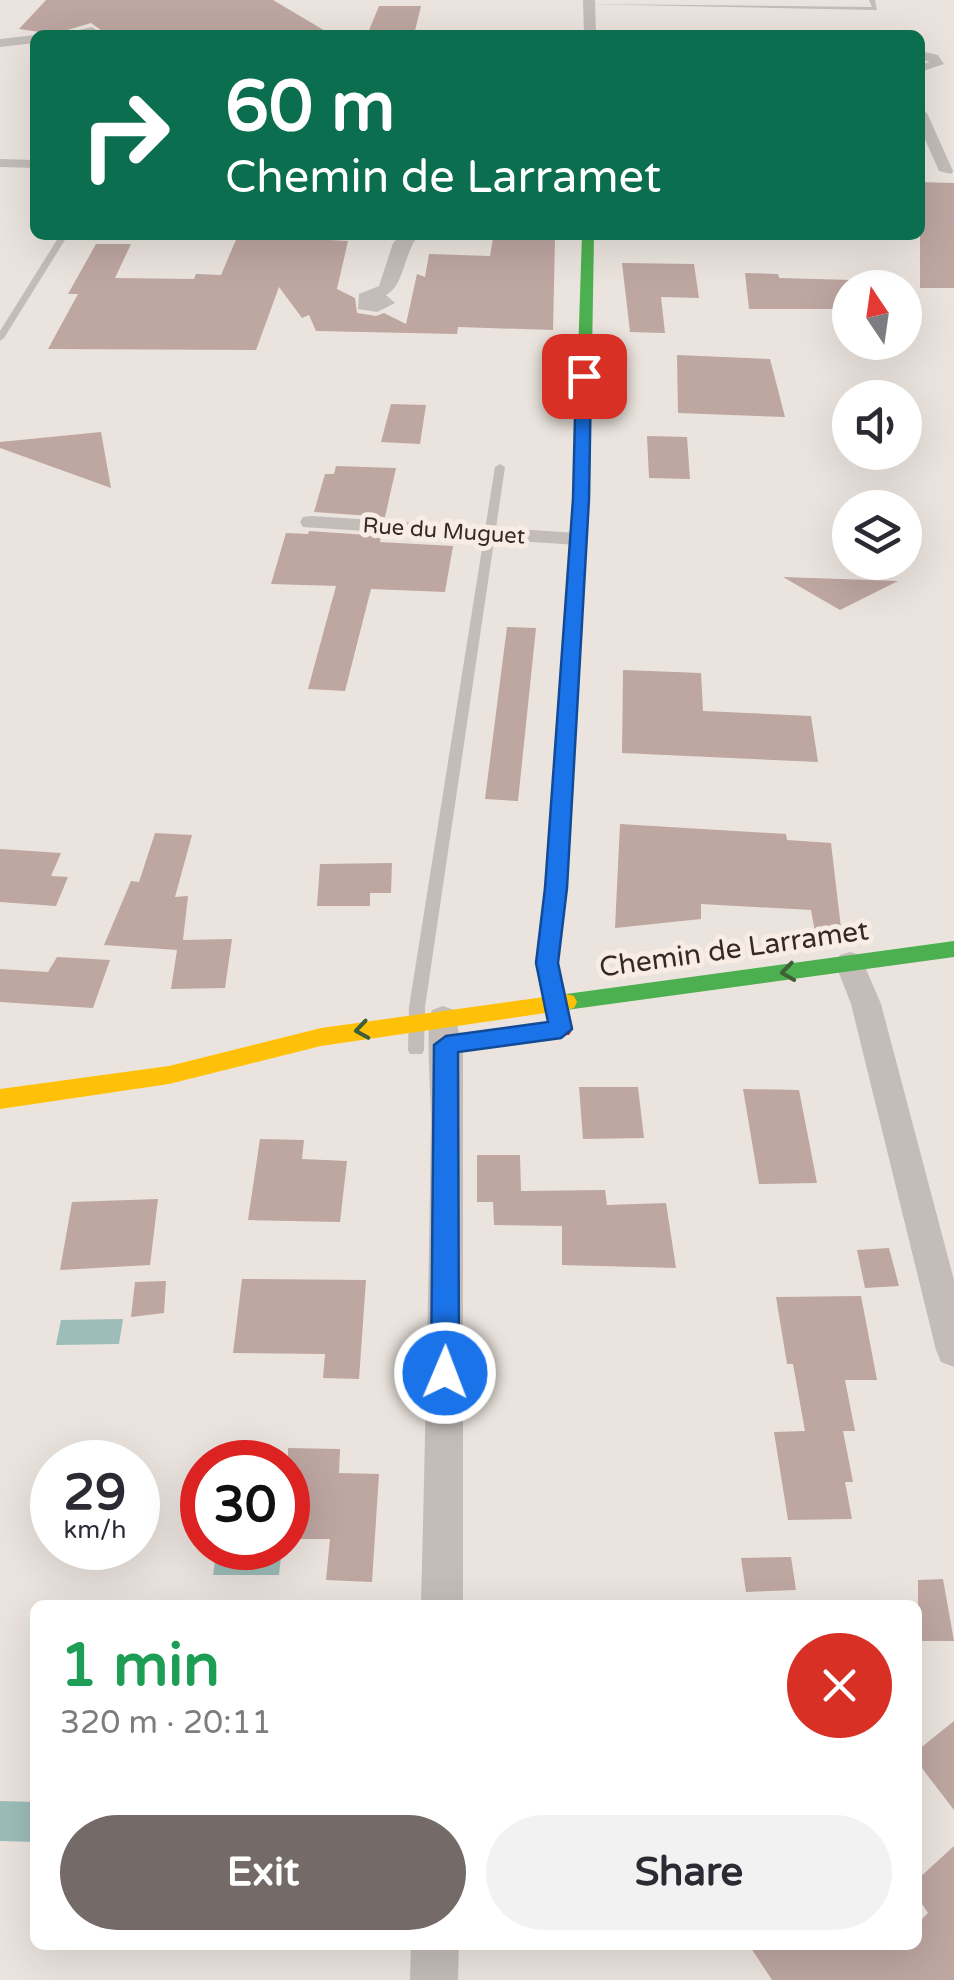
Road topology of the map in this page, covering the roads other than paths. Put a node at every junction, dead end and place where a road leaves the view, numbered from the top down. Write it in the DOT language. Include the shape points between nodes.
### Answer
graph roads {
  1 [pos="872,0"];
  2 [pos="589,2"];
  3 [pos="590,30"];
  4 [pos="30,40"];
  5 [pos="0,44"];
  6 [pos="925,56"];
  7 [pos="925,67"];
  8 [pos="925,125"];
  9 [pos="0,163"];
  10 [pos="30,164"];
  11 [pos="944,171"];
  12 [pos="61,240"];
  13 [pos="404,240"];
  14 [pos="588,240"];
  15 [pos="376,297"];
  16 [pos="0,338"];
  17 [pos="500,466"];
  18 [pos="311,522"];
  19 [pos="491,536"];
  20 [pos="578,539"];
  21 [pos="954,949"];
  22 [pos="954,972"];
  23 [pos="855,974"];
  24 [pos="802,993"];
  25 [pos="555,1004"];
  26 [pos="560,1029"];
  27 [pos="431,1038"];
  28 [pos="359,1055"];
  29 [pos="170,1075"];
  30 [pos="0,1099"];
  31 [pos="954,1350"];
  32 [pos="442,1600"];
  33 [pos="434,1950"];
  34 [pos="434,1980"];
  1 -- 2 [label="lane" via="875,9"];
  2 -- 3 [label="street"];
  4 -- 5 [label="street"];
  6 -- 7 [label="street" via="938,64"];
  8 -- 11 [label="street"];
  9 -- 10 [label="street"];
  12 -- 16 [label="lane"];
  13 -- 15 [label="street" via="388,290"];
  14 -- 20 [label="street"];
  17 -- 19 [label="lane"];
  18 -- 19 [label="street, Rue du Muguet"];
  19 -- 20 [label="street, Rue du Muguet"];
  19 -- 27 [label="lane"];
  20 -- 25 [label="street" via="547,963"];
  21 -- 23 [label="street, Chemin de Larramet"];
  22 -- 23 [label="street, Chemin de Larramet"];
  23 -- 24 [label="street, Chemin de Larramet"];
  23 -- 25 [label="street, Chemin de Larramet, one-way"];
  23 -- 31 [label="street"];
  25 -- 26 [label="street"];
  25 -- 27 [label="street, Chemin de Larramet"];
  27 -- 29 [label="street, Chemin de Larramet, one-way" via="322,1036"];
  27 -- 32 [label="street"];
  28 -- 29 [label="street, Chemin de Larramet"];
  29 -- 30 [label="street, Chemin de Larramet"];
  33 -- 34 [label="street"];
}
